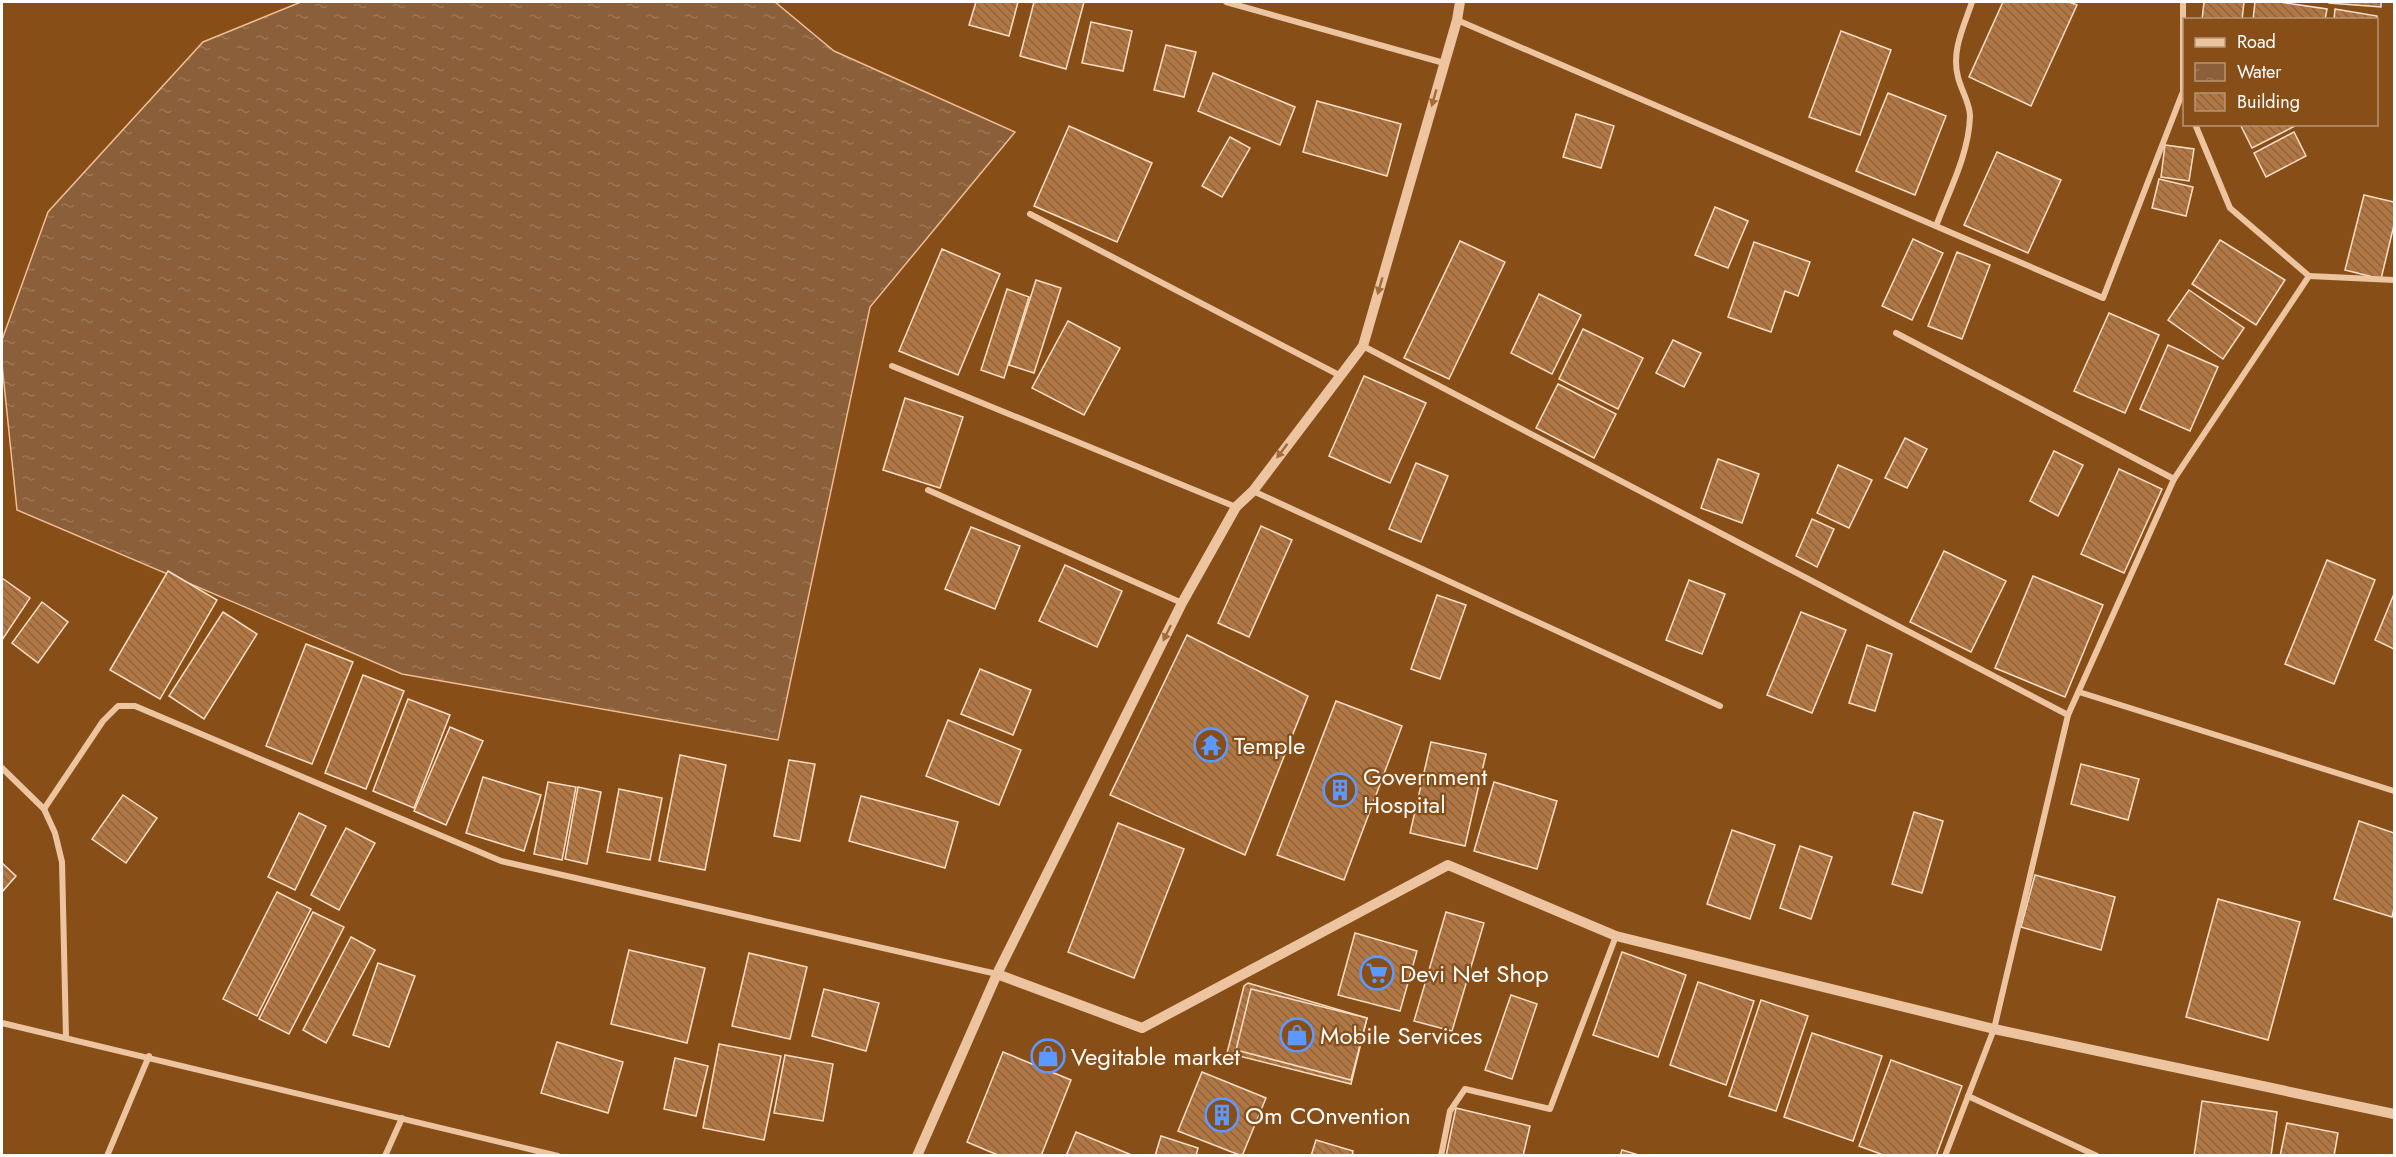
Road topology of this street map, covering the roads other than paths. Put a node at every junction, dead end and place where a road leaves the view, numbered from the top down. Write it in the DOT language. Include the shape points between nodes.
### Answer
graph roads {
  1 [pos="1226,2"];
  2 [pos="1460,2"];
  3 [pos="1972,2"];
  4 [pos="2183,2"];
  5 [pos="1457,20"];
  6 [pos="1444,63"];
  7 [pos="2183,97"];
  8 [pos="2196,126"];
  9 [pos="1030,214"];
  10 [pos="1936,226"];
  11 [pos="2309,276"];
  12 [pos="2394,280"];
  13 [pos="1896,333"];
  14 [pos="1363,346"];
  15 [pos="892,366"];
  16 [pos="1339,375"];
  17 [pos="2174,480"];
  18 [pos="928,490"];
  19 [pos="1253,491"];
  20 [pos="1236,507"];
  21 [pos="1182,603"];
  22 [pos="2079,692"];
  23 [pos="1720,706"];
  24 [pos="2068,715"];
  25 [pos="2,768"];
  26 [pos="2394,791"];
  27 [pos="44,809"];
  28 [pos="1616,936"];
  29 [pos="997,974"];
  30 [pos="2,1023"];
  31 [pos="1994,1029"];
  32 [pos="66,1036"];
  33 [pos="149,1056"];
  34 [pos="1968,1096"];
  35 [pos="2394,1113"];
  36 [pos="402,1118"];
  37 [pos="107,1155"];
  38 [pos="385,1155"];
  39 [pos="558,1155"];
  40 [pos="917,1155"];
  41 [pos="1441,1155"];
  42 [pos="1945,1155"];
  43 [pos="2097,1155"];
  1 -- 6 [label="street"];
  2 -- 5 [label="street"];
  3 -- 10 [label="street" via="1955,57 1957,76 1970,112 1969,128"];
  4 -- 7 [label="street"];
  5 -- 6 [label="street"];
  5 -- 10 [label="street"];
  6 -- 14 [label="street, one-way"];
  7 -- 10 [label="street" via="2103,298"];
  8 -- 11 [label="street" via="2230,208"];
  9 -- 16 [label="street"];
  11 -- 12 [label="street"];
  11 -- 17 [label="street"];
  13 -- 17 [label="street"];
  14 -- 16 [label="street"];
  14 -- 24 [label="street"];
  15 -- 20 [label="street"];
  16 -- 19 [label="street, one-way"];
  17 -- 22 [label="street"];
  18 -- 21 [label="street"];
  19 -- 20 [label="street"];
  19 -- 23 [label="street"];
  20 -- 21 [label="street"];
  21 -- 29 [label="street, one-way"];
  22 -- 24 [label="street"];
  22 -- 26 [label="street"];
  24 -- 31 [label="street"];
  25 -- 27 [label="street"];
  27 -- 29 [label="street" via="103,721 118,706 135,706 501,861"];
  27 -- 32 [label="street" via="62,862"];
  28 -- 29 [label="street" via="1448,865 1142,1028"];
  28 -- 31 [label="street"];
  28 -- 41 [label="street" via="1550,1109 1465,1089 1450,1111"];
  29 -- 40 [label="street"];
  30 -- 32 [label="street"];
  31 -- 34 [label="street"];
  31 -- 35 [label="street"];
  32 -- 33 [label="street"];
  33 -- 36 [label="street"];
  33 -- 37 [label="street"];
  34 -- 42 [label="street"];
  34 -- 43 [label="street"];
  36 -- 38 [label="street"];
  36 -- 39 [label="street"];
}
